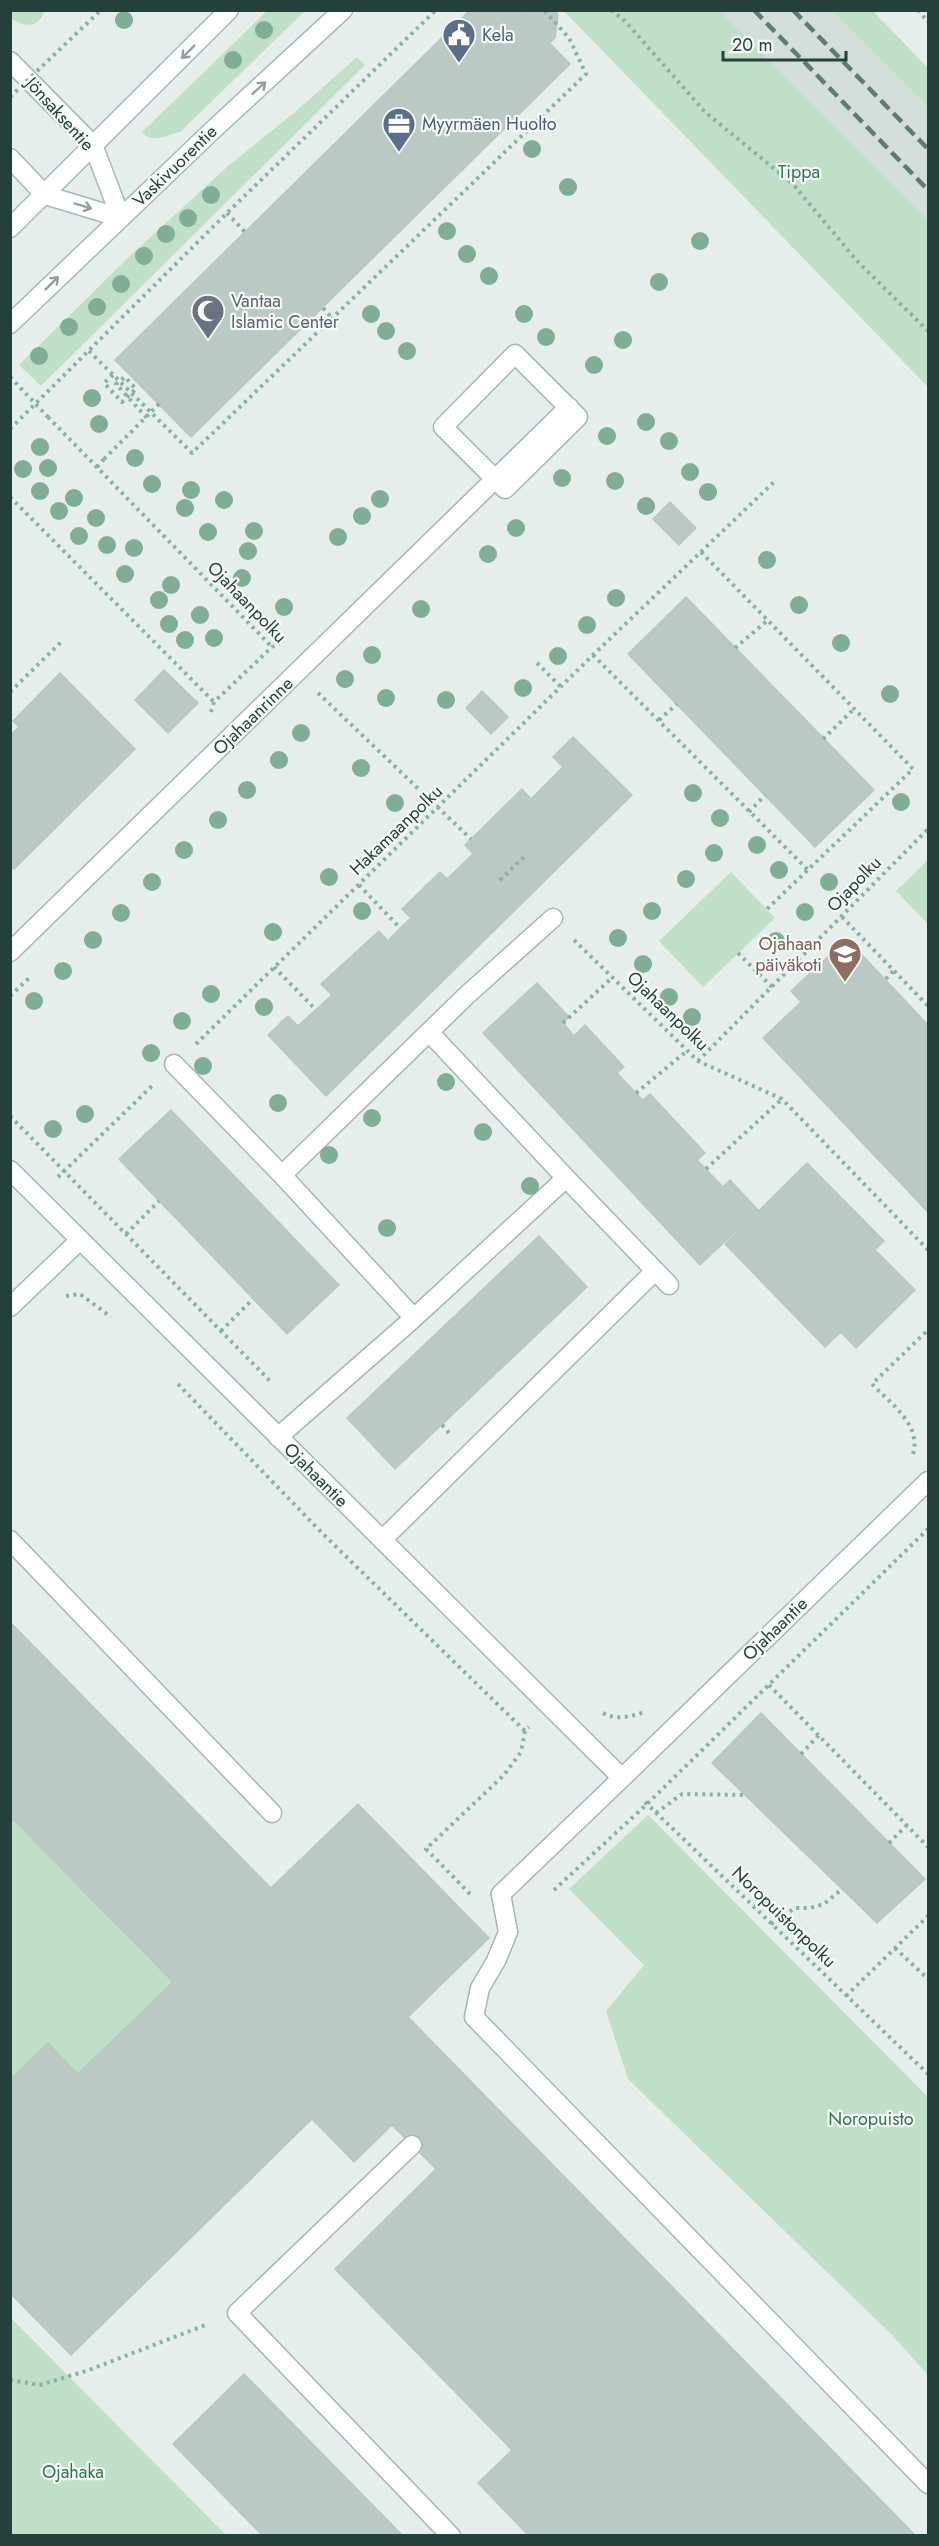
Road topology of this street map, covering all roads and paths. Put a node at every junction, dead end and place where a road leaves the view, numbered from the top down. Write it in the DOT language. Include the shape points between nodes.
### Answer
graph roads {
  1 [pos="101,10"];
  2 [pos="229,10"];
  3 [pos="343,10"];
  4 [pos="436,10"];
  5 [pos="544,10"];
  6 [pos="553,10"];
  7 [pos="611,10"];
  8 [pos="918,10"];
  9 [pos="550,17"];
  10 [pos="928,22"];
  11 [pos="10,61"];
  12 [pos="10,97"];
  13 [pos="93,145"];
  14 [pos="10,158"];
  15 [pos="45,195"];
  16 [pos="227,213"];
  17 [pos="121,218"];
  18 [pos="10,228"];
  19 [pos="245,232"];
  20 [pos="323,308"];
  21 [pos="332,318"];
  22 [pos="10,324"];
  23 [pos="928,331"];
  24 [pos="89,351"];
  25 [pos="112,375"];
  26 [pos="10,377"];
  27 [pos="159,404"];
  28 [pos="147,418"];
  29 [pos="10,429"];
  30 [pos="97,467"];
  31 [pos="495,480"];
  32 [pos="774,482"];
  33 [pos="10,497"];
  34 [pos="701,552"];
  35 [pos="768,620"];
  36 [pos="63,640"];
  37 [pos="289,640"];
  38 [pos="272,647"];
  39 [pos="735,648"];
  40 [pos="593,655"];
  41 [pos="537,663"];
  42 [pos="298,673"];
  43 [pos="561,687"];
  44 [pos="10,692"];
  45 [pos="677,704"];
  46 [pos="854,709"];
  47 [pos="658,720"];
  48 [pos="823,739"];
  49 [pos="765,795"];
  50 [pos="438,808"];
  51 [pos="749,812"];
  52 [pos="928,829"];
  53 [pos="471,839"];
  54 [pos="527,854"];
  55 [pos="808,870"];
  56 [pos="500,880"];
  57 [pos="359,885"];
  58 [pos="766,909"];
  59 [pos="842,917"];
  60 [pos="553,918"];
  61 [pos="400,928"];
  62 [pos="10,952"];
  63 [pos="738,952"];
  64 [pos="274,967"];
  65 [pos="894,970"];
  66 [pos="613,977"];
  67 [pos="886,979"];
  68 [pos="772,987"];
  69 [pos="928,1006"];
  70 [pos="316,1010"];
  71 [pos="563,1023"];
  72 [pos="429,1032"];
  73 [pos="688,1050"];
  74 [pos="698,1061"];
  75 [pos="174,1064"];
  76 [pos="636,1093"];
  77 [pos="782,1099"];
  78 [pos="10,1116"];
  79 [pos="705,1169"];
  80 [pos="10,1170"];
  81 [pos="64,1171"];
  82 [pos="282,1175"];
  83 [pos="566,1178"];
  84 [pos="37,1197"];
  85 [pos="159,1201"];
  86 [pos="126,1233"];
  87 [pos="80,1240"];
  88 [pos="928,1250"];
  89 [pos="655,1271"];
  90 [pos="43,1275"];
  91 [pos="669,1285"];
  92 [pos="253,1299"];
  93 [pos="10,1307"];
  94 [pos="414,1318"];
  95 [pos="116,1322"];
  96 [pos="928,1330"];
  97 [pos="221,1331"];
  98 [pos="176,1382"];
  99 [pos="303,1414"];
  100 [pos="278,1437"];
  101 [pos="912,1458"];
  102 [pos="928,1480"];
  103 [pos="10,1540"];
  104 [pos="382,1540"];
  105 [pos="770,1684"];
  106 [pos="596,1709"];
  107 [pos="651,1711"];
  108 [pos="525,1731"];
  109 [pos="819,1735"];
  110 [pos="801,1754"];
  111 [pos="622,1778"];
  112 [pos="745,1795"];
  113 [pos="272,1813"];
  114 [pos="656,1813"];
  115 [pos="907,1826"];
  116 [pos="889,1843"];
  117 [pos="928,1847"];
  118 [pos="842,1889"];
  119 [pos="928,1916"];
  120 [pos="771,1924"];
  121 [pos="896,1948"];
  122 [pos="928,1979"];
  123 [pos="846,1996"];
  124 [pos="928,2074"];
  125 [pos="412,2145"];
  126 [pos="237,2313"];
  127 [pos="10,2380"];
  128 [pos="928,2484"];
  129 [pos="452,2535"];
  1 -- 12 [label="path, bridge"];
  2 -- 13 [label="street, one-way"];
  17 -- 3 [label="street, Vaskivuorentie, one-way"];
  4 -- 16 [label="path"];
  5 -- 9 [label="path"];
  6 -- 9 [label="path"];
  7 -- 23 [label="path" via="705,112 793,184 857,261"];
  8 -- 10 [label="path"];
  9 -- 21 [label="path" via="569,38 586,74"];
  11 -- 13 [label="street, Jönsaksentie"];
  13 -- 15 [label="street"];
  13 -- 17 [label="street, Jönsaksentie"];
  14 -- 15 [label="street"];
  15 -- 17 [label="street, one-way"];
  15 -- 18 [label="street"];
  16 -- 19 [label="path"];
  16 -- 24 [label="path"];
  22 -- 17 [label="street, Vaskivuorentie, one-way"];
  20 -- 21 [label="path"];
  21 -- 25 [label="path" via="192,453"];
  24 -- 25 [label="path"];
  24 -- 29 [label="path"];
  25 -- 28 [label="path, bridge" via="104,382 122,402 129,395 136,389 124,377 116,384 124,393 131,401"];
  26 -- 30 [label="path, Ojahaanpolku, bridge"];
  27 -- 28 [label="path, bridge"];
  28 -- 30 [label="path, bridge"];
  30 -- 38 [label="path, Ojahaanpolku"];
  31 -- 31 [label="street, Ojahaanrinne" via="569,407 515,354 443,427"];
  31 -- 42 [label="street, Ojahaanrinne"];
  32 -- 34 [label="path, Hakamaanpolku"];
  33 -- 38 [label="path" via="214,702"];
  34 -- 35 [label="path"];
  34 -- 40 [label="path, Hakamaanpolku"];
  35 -- 39 [label="path"];
  35 -- 46 [label="path"];
  36 -- 44 [label="path"];
  37 -- 38 [label="path"];
  38 -- 42 [label="path, Ojahaanpolku"];
  40 -- 43 [label="path, Hakamaanpolku"];
  40 -- 47 [label="path"];
  41 -- 43 [label="path"];
  42 -- 50 [label="path, Ojahaanpolku"];
  42 -- 62 [label="street, Ojahaanrinne"];
  43 -- 50 [label="path, Hakamaanpolku"];
  45 -- 47 [label="path"];
  46 -- 48 [label="path"];
  46 -- 55 [label="path" via="913,769"];
  47 -- 51 [label="path"];
  49 -- 51 [label="path"];
  50 -- 53 [label="path, Ojahaanpolku"];
  50 -- 57 [label="path, Hakamaanpolku"];
  51 -- 55 [label="path"];
  52 -- 59 [label="path, Ojapolku"];
  54 -- 56 [label="path"];
  55 -- 58 [label="path"];
  57 -- 61 [label="path"];
  57 -- 64 [label="path, Hakamaanpolku"];
  59 -- 65 [label="path"];
  59 -- 68 [label="path, Ojapolku"];
  60 -- 66 [label="path, Ojahaanpolku"];
  60 -- 72 [label="street"];
  63 -- 68 [label="path"];
  64 -- 70 [label="path"];
  64 -- 75 [label="path, Hakamaanpolku"];
  65 -- 67 [label="path"];
  65 -- 69 [label="path"];
  66 -- 71 [label="path"];
  66 -- 73 [label="path, Ojahaanpolku"];
  68 -- 74 [label="path, Ojapolku"];
  72 -- 82 [label="street"];
  72 -- 83 [label="street"];
  73 -- 74 [label="path, Ojahaanpolku"];
  73 -- 76 [label="path"];
  74 -- 77 [label="path, Ojahaanpolku"];
  75 -- 81 [label="path, Hakamaanpolku"];
  75 -- 82 [label="street"];
  77 -- 79 [label="path"];
  77 -- 88 [label="path, Ojahaanpolku"];
  78 -- 81 [label="path"];
  80 -- 84 [label="street, Ojahaantie"];
  81 -- 84 [label="path, Hakamaanpolku"];
  81 -- 86 [label="path"];
  82 -- 94 [label="street"];
  83 -- 89 [label="street"];
  83 -- 94 [label="street"];
  84 -- 87 [label="street, Ojahaantie"];
  85 -- 86 [label="path"];
  86 -- 97 [label="path"];
  87 -- 90 [label="street"];
  87 -- 100 [label="street, Ojahaantie"];
  89 -- 91 [label="street"];
  89 -- 104 [label="street"];
  90 -- 93 [label="street"];
  90 -- 95 [label="path" via="64,1296 80,1294"];
  92 -- 97 [label="path"];
  94 -- 99 [label="street"];
  96 -- 101 [label="path" via="872,1384 913,1428 916,1444"];
  97 -- 99 [label="path"];
  98 -- 108 [label="path" via="321,1532"];
  99 -- 100 [label="street"];
  100 -- 104 [label="street, Ojahaantie"];
  102 -- 111 [label="street, Ojahaantie"];
  103 -- 113 [label="street"];
  104 -- 111 [label="street, Ojahaantie"];
  105 -- 109 [label="path"];
  106 -- 107 [label="path" via="610,1718"];
  109 -- 110 [label="path"];
  109 -- 115 [label="path"];
  111 -- 114 [label="path, Noropuistonpolku"];
  111 -- 128 [label="street, Ojahaantie" via="501,1894 508,1932 480,1988 474,2017"];
  112 -- 114 [label="path" via="682,1794"];
  114 -- 120 [label="path, Noropuistonpolku"];
  115 -- 116 [label="path"];
  115 -- 117 [label="path"];
  118 -- 120 [label="path" via="824,1904 795,1908"];
  119 -- 121 [label="path"];
  120 -- 123 [label="path, Noropuistonpolku"];
  121 -- 122 [label="path"];
  121 -- 123 [label="path"];
  123 -- 124 [label="path, Noropuistonpolku"];
  125 -- 126 [label="street"];
  126 -- 127 [label="path" via="40,2385"];
  126 -- 129 [label="street"];
}
